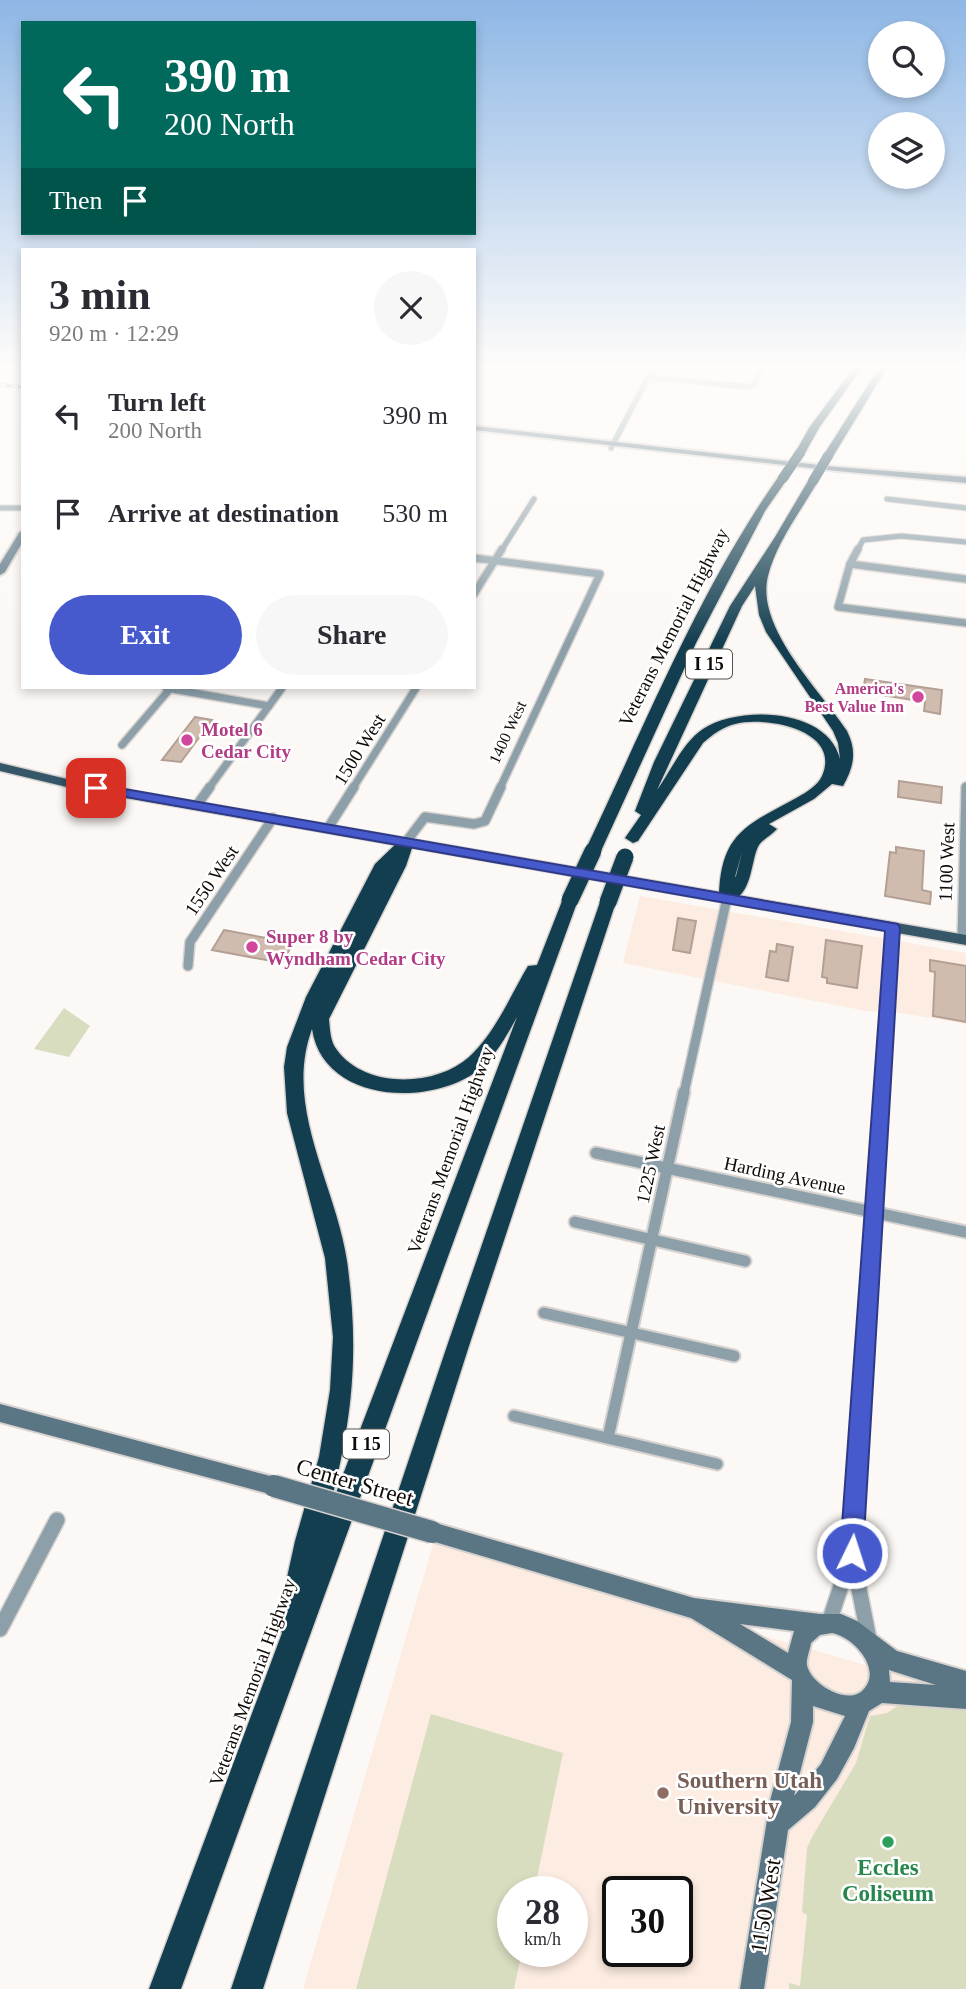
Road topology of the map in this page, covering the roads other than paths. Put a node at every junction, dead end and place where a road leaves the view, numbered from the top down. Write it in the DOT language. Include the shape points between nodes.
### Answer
graph roads {
  1 [pos="743,459"];
  2 [pos="796,459"];
  3 [pos="826,459"];
  4 [pos="966,480"];
  5 [pos="534,499"];
  6 [pos="887,499"];
  7 [pos="0,508"];
  8 [pos="21,508"];
  9 [pos="966,508"];
  10 [pos="21,536"];
  11 [pos="781,537"];
  12 [pos="966,542"];
  13 [pos="476,558"];
  14 [pos="495,561"];
  15 [pos="850,564"];
  16 [pos="0,572"];
  17 [pos="966,579"];
  18 [pos="476,591"];
  19 [pos="966,623"];
  20 [pos="167,689"];
  21 [pos="281,689"];
  22 [pos="415,689"];
  23 [pos="269,706"];
  24 [pos="122,745"];
  25 [pos="0,767"];
  26 [pos="966,786"];
  27 [pos="197,805"];
  28 [pos="273,818"];
  29 [pos="328,828"];
  30 [pos="633,838"];
  31 [pos="406,842"];
  32 [pos="727,898"];
  33 [pos="566,911"];
  34 [pos="892,928"];
  35 [pos="964,940"];
  36 [pos="188,965"];
  37 [pos="596,1153"];
  38 [pos="667,1168"];
  39 [pos="874,1212"];
  40 [pos="575,1222"];
  41 [pos="966,1233"];
  42 [pos="652,1239"];
  43 [pos="745,1261"];
  44 [pos="544,1313"];
  45 [pos="631,1333"];
  46 [pos="734,1356"];
  47 [pos="0,1413"];
  48 [pos="514,1416"];
  49 [pos="608,1438"];
  50 [pos="717,1464"];
  51 [pos="57,1520"];
  52 [pos="852,1553"];
  53 [pos="694,1608"];
  54 [pos="824,1623"];
  55 [pos="0,1629"];
  56 [pos="872,1647"];
  57 [pos="802,1676"];
  58 [pos="966,1682"];
  59 [pos="276,1685"];
  60 [pos="966,1698"];
  61 [pos="867,1699"];
  62 [pos="778,1824"];
  63 [pos="166,1989"];
  64 [pos="247,1989"];
  65 [pos="752,1989"];
  1 -- 4 [label="street"];
  2 -- 33 [label="highway, Veterans Memorial Highway / I 15, bridge" via="760,511 690,643"];
  3 -- 11 [label="highway, I 15, bridge"];
  5 -- 14 [label="street"];
  6 -- 9 [label="street"];
  7 -- 8 [label="street"];
  10 -- 16 [label="street"];
  11 -- 30 [label="highway, I 15" via="736,606 661,762"];
  11 -- 32 [label="highway" via="761,581 766,619 783,652 837,726 847,756 837,784 822,799 752,843 744,877"];
  12 -- 15 [label="street" via="883,535 863,540"];
  13 -- 14 [label="street"];
  14 -- 18 [label="street"];
  14 -- 31 [label="street, 1400 West" via="600,574 485,821 474,824 425,817"];
  15 -- 17 [label="street"];
  15 -- 19 [label="street" via="838,607"];
  20 -- 23 [label="street"];
  20 -- 24 [label="street"];
  21 -- 23 [label="street"];
  22 -- 29 [label="street, 1500 West"];
  23 -- 27 [label="street"];
  25 -- 27 [label="main road"];
  26 -- 35 [label="street, 1100 West"];
  27 -- 28 [label="main road"];
  28 -- 29 [label="main road"];
  28 -- 36 [label="street, 1550 West" via="190,943"];
  29 -- 31 [label="main road"];
  30 -- 32 [label="highway" via="708,730 738,719 760,718 807,729 832,753 828,779 738,841 726,878"];
  30 -- 64 [label="highway, I 15, bridge" via="457,1346"];
  31 -- 32 [label="main road"];
  31 -- 33 [label="highway" via="320,1019 324,1044 350,1072 369,1080 414,1085 463,1071 487,1050"];
  31 -- 59 [label="highway" via="383,864 315,997 296,1047 293,1067 298,1113 336,1258 344,1338 331,1457"];
  32 -- 34 [label="main road"];
  32 -- 38 [label="street, 1225 West"];
  33 -- 59 [label="highway, Veterans Memorial Highway / I 15"];
  34 -- 35 [label="main road"];
  34 -- 39 [label="street"];
  37 -- 38 [label="street, Harding Avenue"];
  38 -- 39 [label="street, Harding Avenue"];
  38 -- 42 [label="street, 1225 West"];
  39 -- 41 [label="street, Harding Avenue"];
  39 -- 52 [label="street"];
  40 -- 42 [label="street"];
  42 -- 43 [label="street"];
  42 -- 45 [label="street, 1225 West"];
  44 -- 45 [label="street"];
  45 -- 46 [label="street"];
  45 -- 49 [label="street, 1225 West"];
  47 -- 53 [label="street, Center Street, bridge" via="274,1486"];
  48 -- 49 [label="street"];
  49 -- 50 [label="street"];
  51 -- 55 [label="street"];
  52 -- 54 [label="street"];
  52 -- 56 [label="street"];
  53 -- 54 [label="street, Center Street"];
  53 -- 57 [label="street, Center Street"];
  54 -- 56 [label="street" via="852,1628"];
  54 -- 57 [label="street" via="804,1635 800,1643"];
  56 -- 58 [label="street" via="900,1663"];
  56 -- 61 [label="street" via="880,1672"];
  57 -- 61 [label="street" via="813,1692 830,1704 850,1707"];
  57 -- 62 [label="street, 1150 West" via="802,1722"];
  59 -- 63 [label="highway, Veterans Memorial Highway / I 15"];
  60 -- 61 [label="street"];
  61 -- 62 [label="street" via="828,1777"];
  62 -- 65 [label="street, 1150 West"];
}
